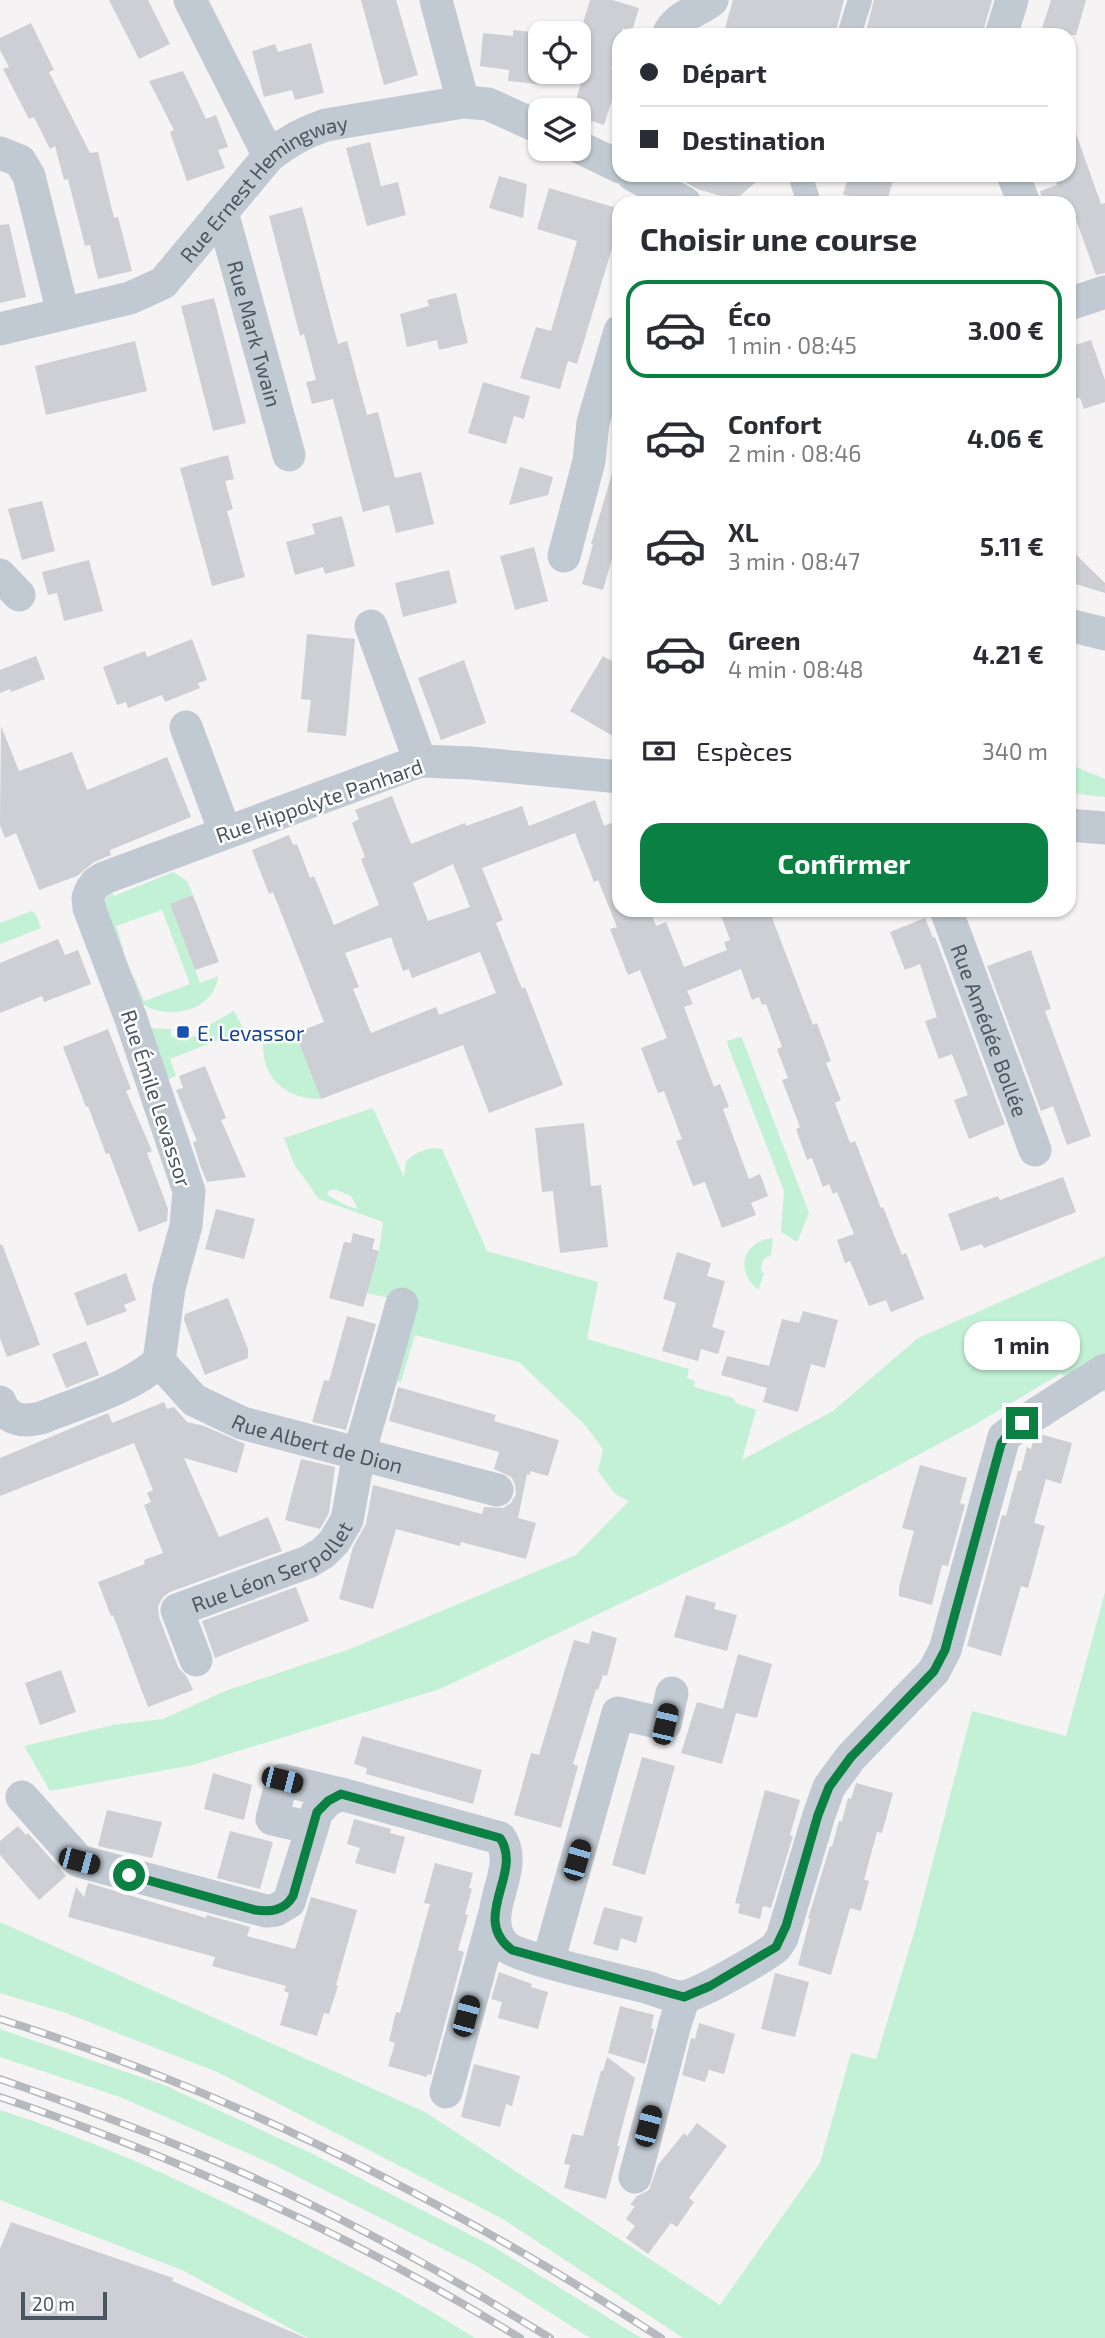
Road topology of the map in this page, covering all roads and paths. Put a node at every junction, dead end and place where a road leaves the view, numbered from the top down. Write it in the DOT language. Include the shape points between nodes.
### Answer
graph roads {
  1 [pos="190,0"];
  2 [pos="436,0"];
  3 [pos="712,0"];
  4 [pos="860,0"];
  5 [pos="1012,0"];
  6 [pos="672,28"];
  7 [pos="851,28"];
  8 [pos="1003,28"];
  9 [pos="463,102"];
  10 [pos="528,122"];
  11 [pos="0,153"];
  12 [pos="591,153"];
  13 [pos="269,156"];
  14 [pos="612,163"];
  15 [pos="222,212"];
  16 [pos="1105,292"];
  17 [pos="1076,302"];
  18 [pos="64,313"];
  19 [pos="0,329"];
  20 [pos="612,358"];
  21 [pos="289,455"];
  22 [pos="564,556"];
  23 [pos="371,626"];
  24 [pos="1076,627"];
  25 [pos="1105,634"];
  26 [pos="186,727"];
  27 [pos="420,761"];
  28 [pos="612,777"];
  29 [pos="1076,826"];
  30 [pos="1105,828"];
  31 [pos="225,832"];
  32 [pos="89,908"];
  33 [pos="949,917"];
  34 [pos="1035,1150"];
  35 [pos="402,1304"];
  36 [pos="159,1360"];
  37 [pos="1105,1370"];
  38 [pos="0,1402"];
  39 [pos="359,1454"];
  40 [pos="497,1490"];
  41 [pos="196,1660"];
  42 [pos="672,1693"];
  43 [pos="341,1794"];
  44 [pos="22,1797"];
  45 [pos="312,1828"];
  46 [pos="494,1916"];
  47 [pos="548,1962"];
  48 [pos="684,1997"];
  49 [pos="446,2092"];
  50 [pos="635,2176"];
  1 -- 13 [label="street"];
  2 -- 9 [label="street"];
  3 -- 6 [label="street"];
  4 -- 7 [label="street"];
  5 -- 8 [label="street"];
  9 -- 10 [label="street, Rue Ernest Hemingway" via="488,104"];
  9 -- 13 [label="street, Rue Ernest Hemingway" via="326,125 291,139"];
  11 -- 18 [label="street" via="20,161 29,176"];
  12 -- 14 [label="street"];
  13 -- 15 [label="street, Rue Ernest Hemingway"];
  15 -- 18 [label="street, Rue Ernest Hemingway" via="163,283 130,298"];
  15 -- 21 [label="street, Rue Mark Twain"];
  16 -- 17 [label="street"];
  18 -- 19 [label="street, Rue Ernest Hemingway"];
  20 -- 22 [label="street"];
  23 -- 27 [label="street"];
  24 -- 25 [label="street"];
  26 -- 31 [label="street"];
  27 -- 28 [label="street, Rue Hippolyte Panhard"];
  27 -- 31 [label="street, Rue Hippolyte Panhard"];
  29 -- 30 [label="street"];
  31 -- 32 [label="street, Rue Hippolyte Panhard" via="104,878 91,891"];
  32 -- 36 [label="street, Rue Émile Levassor" via="189,1191"];
  33 -- 34 [label="street, Rue Amédée Bollée"];
  35 -- 39 [label="street"];
  36 -- 38 [label="street" via="137,1379 41,1418 17,1419 3,1410"];
  36 -- 39 [label="street, Rue Albert de Dion" via="194,1400 242,1423"];
  37 -- 48 [label="street" via="1004,1437 945,1650 934,1671 851,1757 829,1787 776,1947"];
  39 -- 40 [label="street, Rue Albert de Dion"];
  39 -- 41 [label="street, Rue Léon Serpollet" via="346,1520 323,1553 177,1610"];
  42 -- 47 [label="street" via="665,1724 618,1713"];
  43 -- 45 [label="street" via="317,1812"];
  43 -- 45 [label="street" via="282,1780 272,1819"];
  43 -- 46 [label="street" via="500,1838 507,1853"];
  44 -- 45 [label="street" via="79,1861 266,1911 285,1906 293,1896"];
  46 -- 47 [label="street" via="504,1945"];
  46 -- 49 [label="street"];
  47 -- 48 [label="street"];
  48 -- 50 [label="street"];
}
